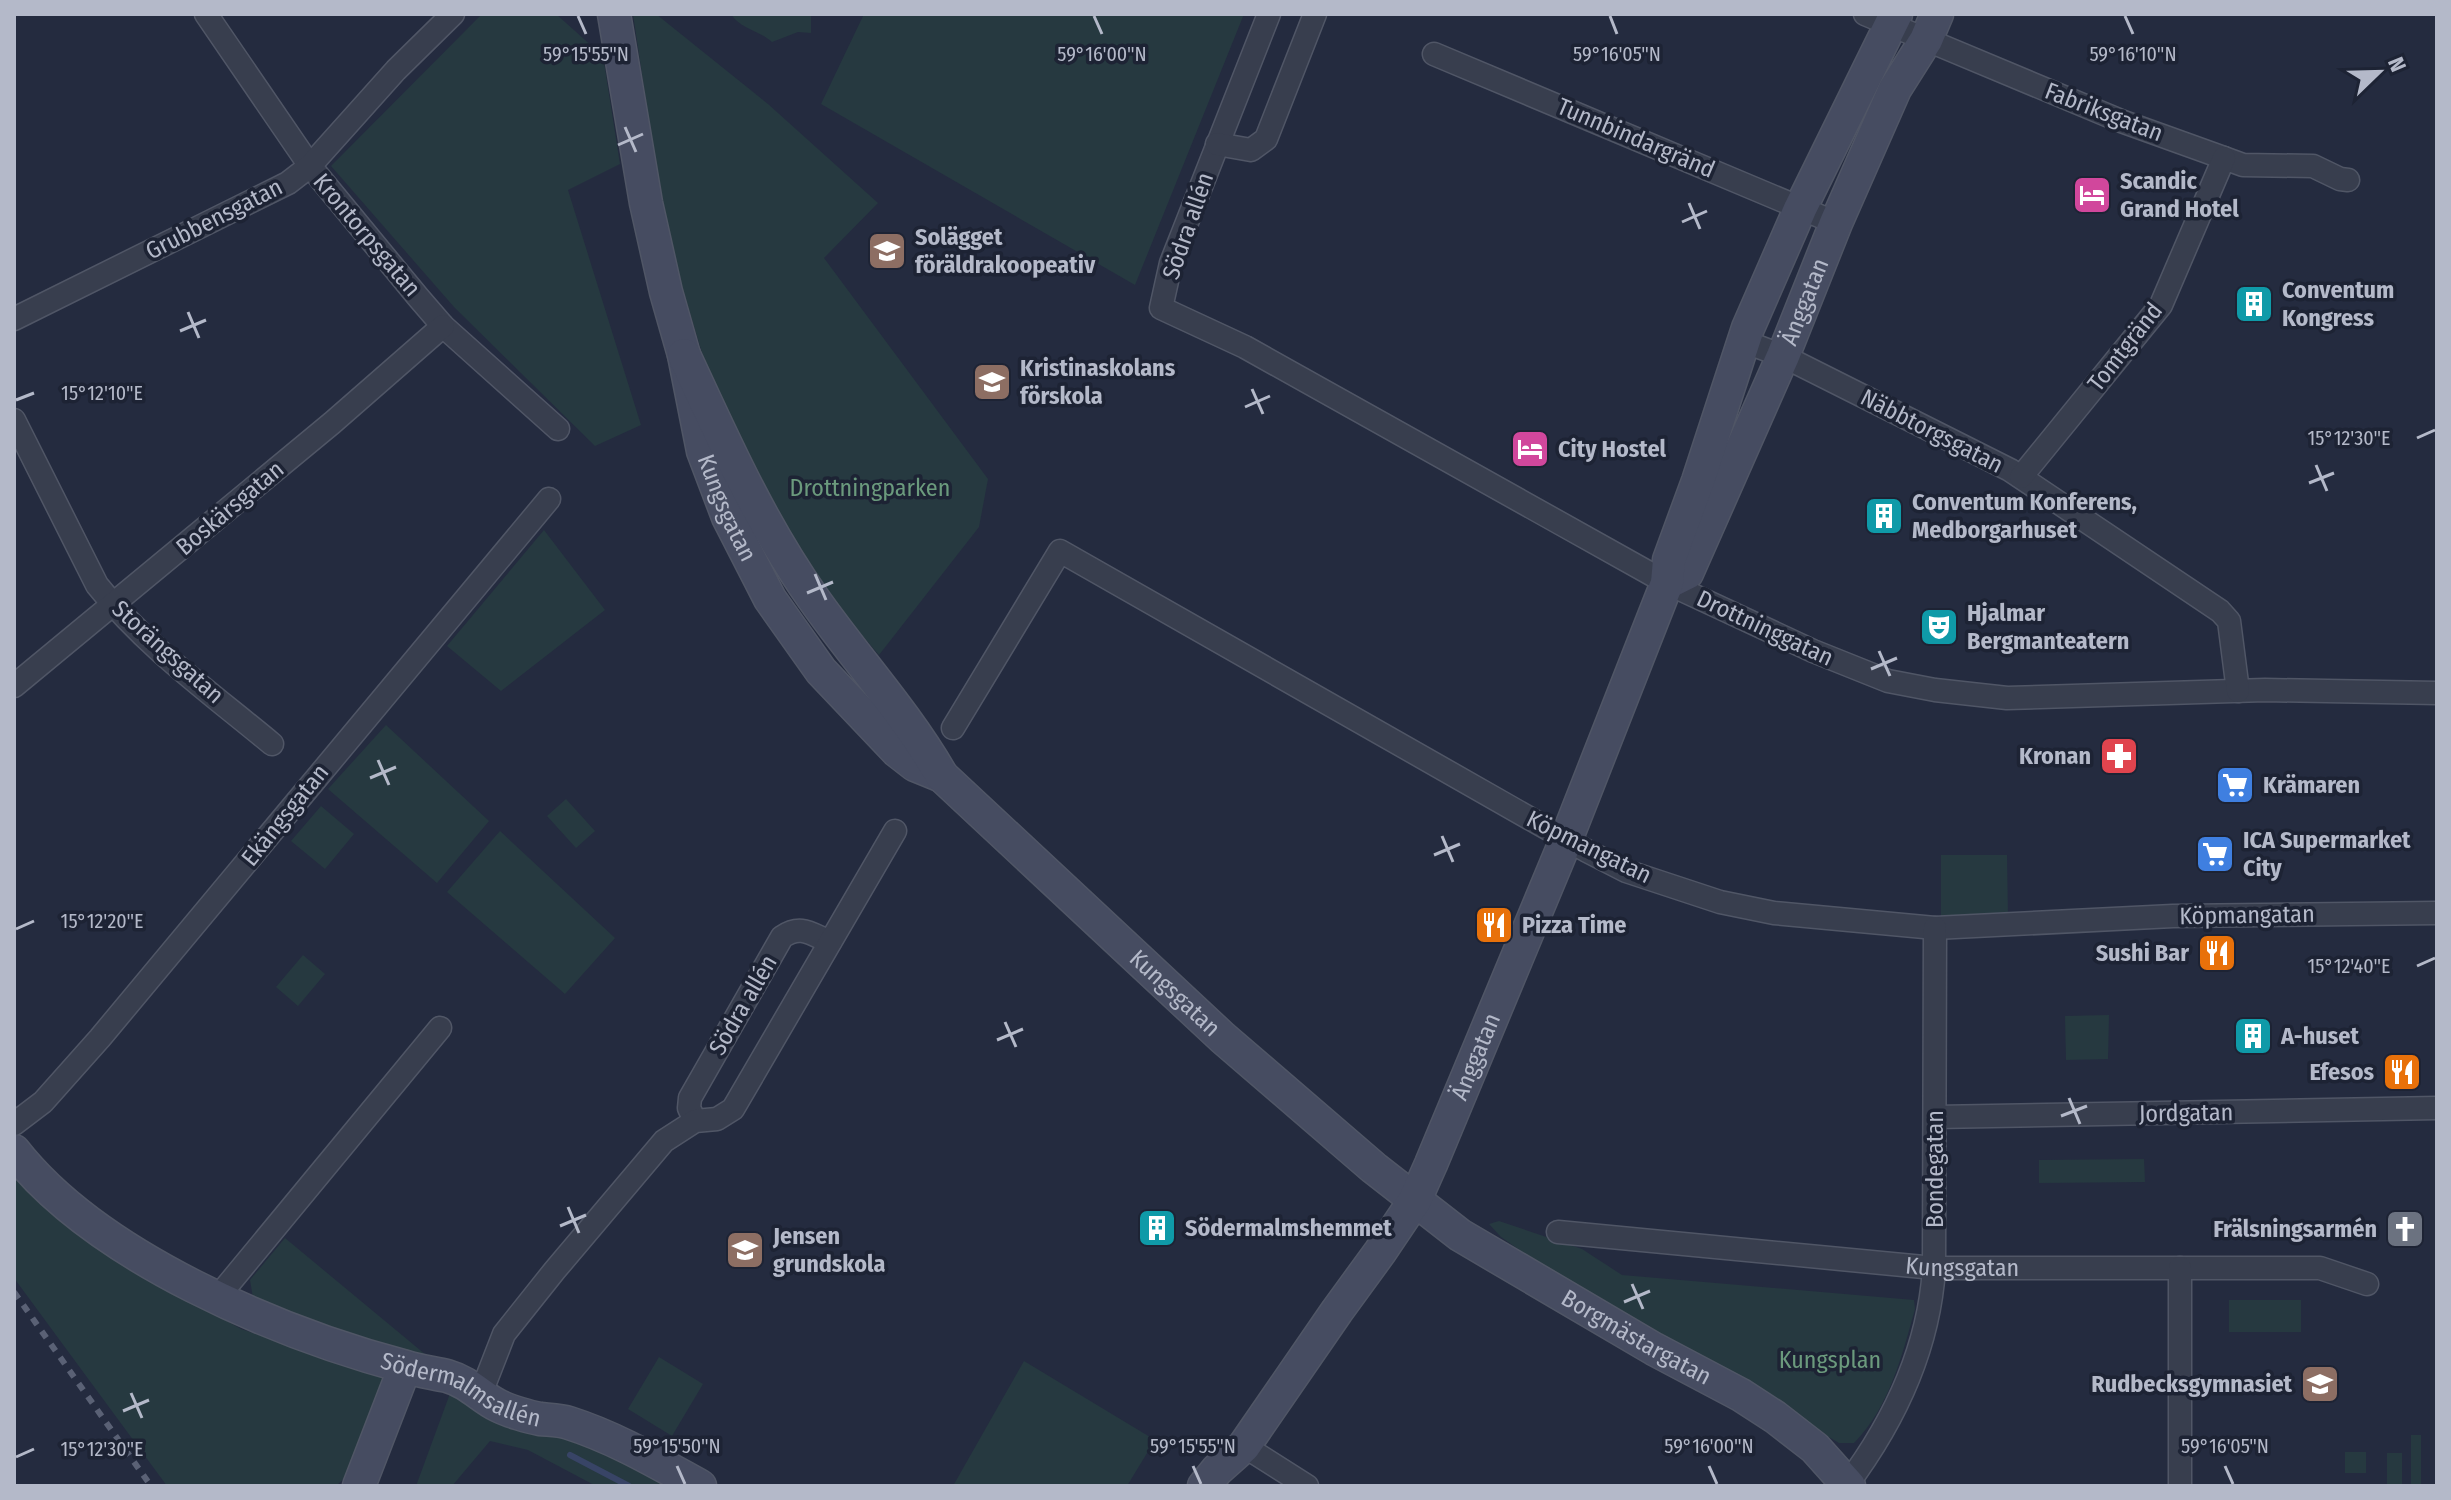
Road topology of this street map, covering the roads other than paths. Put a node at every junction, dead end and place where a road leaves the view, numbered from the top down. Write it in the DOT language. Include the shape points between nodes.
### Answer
graph roads {
  1 [pos="206,14"];
  2 [pos="453,14"];
  3 [pos="614,14"];
  4 [pos="1269,14"];
  5 [pos="1315,14"];
  6 [pos="1884,18"];
  7 [pos="1932,27"];
  8 [pos="1434,54"];
  9 [pos="1217,144"];
  10 [pos="2224,158"];
  11 [pos="310,166"];
  12 [pos="2348,180"];
  13 [pos="1800,209"];
  14 [pos="1836,223"];
  15 [pos="1161,308"];
  16 [pos="14,319"];
  17 [pos="443,326"];
  18 [pos="1743,341"];
  19 [pos="1783,356"];
  20 [pos="14,420"];
  21 [pos="558,429"];
  22 [pos="2021,477"];
  23 [pos="549,499"];
  24 [pos="1667,583"];
  25 [pos="112,604"];
  26 [pos="14,686"];
  27 [pos="2238,691"];
  28 [pos="2437,693"];
  29 [pos="953,728"];
  30 [pos="272,744"];
  31 [pos="895,831"];
  32 [pos="1566,840"];
  33 [pos="2437,913"];
  34 [pos="1935,928"];
  35 [pos="830,942"];
  36 [pos="440,1028"];
  37 [pos="2437,1108"];
  38 [pos="1935,1117"];
  39 [pos="695,1121"];
  40 [pos="14,1124"];
  41 [pos="14,1151"];
  42 [pos="1415,1200"];
  43 [pos="1558,1232"];
  44 [pos="1934,1268"];
  45 [pos="2180,1268"];
  46 [pos="2367,1284"];
  47 [pos="217,1298"];
  48 [pos="405,1367"];
  49 [pos="481,1393"];
  50 [pos="1244,1446"];
  51 [pos="1848,1485"];
  52 [pos="359,1486"];
  53 [pos="700,1486"];
  54 [pos="1204,1486"];
  55 [pos="1307,1486"];
  56 [pos="2180,1486"];
  1 -- 11 [label="street, Krontorpsgatan"];
  2 -- 11 [label="street, Grubbensgatan"];
  3 -- 42 [label="street, Kungsgatan" via="646,203 684,355 773,539 813,599 923,743 942,776 1223,1038"];
  4 -- 9 [label="street, Södra allén"];
  5 -- 9 [label="street, Södra allén" via="1266,139 1251,150"];
  6 -- 7 [label="street, Fabriksgatan"];
  6 -- 13 [label="street, Änggatan"];
  7 -- 10 [label="street, Fabriksgatan" via="2121,121"];
  7 -- 14 [label="street, Änggatan" via="1895,89"];
  8 -- 13 [label="street, Tunnbindargränd"];
  9 -- 15 [label="street, Södra allén" via="1171,263"];
  10 -- 12 [label="street, Fabriksgatan" via="2243,165 2313,166"];
  10 -- 22 [label="street, Tomtgränd" via="2161,305"];
  11 -- 16 [label="street, Grubbensgatan" via="288,183"];
  11 -- 17 [label="street, Krontorpsgatan"];
  13 -- 14 [label="street, Tunnbindargränd"];
  13 -- 18 [label="street, Änggatan"];
  14 -- 19 [label="street, Änggatan"];
  15 -- 24 [label="street, Drottninggatan" via="1245,347"];
  17 -- 21 [label="street, Krontorpsgatan"];
  17 -- 25 [label="street, Boskärsgatan"];
  18 -- 19 [label="street, Näbbtorgsgatan"];
  18 -- 24 [label="street, Änggatan" via="1669,560"];
  19 -- 22 [label="street, Näbbtorgsgatan"];
  19 -- 24 [label="street, Änggatan" via="1687,573"];
  20 -- 25 [label="street, Storängsgatan" via="97,585"];
  22 -- 27 [label="street, Näbbtorgsgatan" via="2220,611 2229,621"];
  23 -- 40 [label="street, Ekängsgatan" via="100,1038 43,1102"];
  24 -- 27 [label="street, Drottninggatan" via="1838,662 1919,687 2007,698"];
  24 -- 32 [label="street, Änggatan"];
  25 -- 26 [label="street, Boskärsgatan"];
  25 -- 30 [label="street, Storängsgatan" via="133,628"];
  27 -- 28 [label="street, Drottninggatan"];
  29 -- 32 [label="street, Köpmangatan" via="1060,551"];
  31 -- 35 [label="street, Södra allén"];
  32 -- 34 [label="street, Köpmangatan" via="1626,871 1720,902 1774,913"];
  32 -- 42 [label="street, Änggatan"];
  33 -- 34 [label="street, Köpmangatan" via="2173,916"];
  34 -- 38 [label="street, Bondegatan"];
  35 -- 39 [label="street, Södra allén" via="733,1109 717,1119"];
  35 -- 39 [label="street, Södra allén" via="805,931 782,937 690,1098"];
  36 -- 47 [label="street"];
  37 -- 38 [label="street, Jordgatan"];
  38 -- 44 [label="street, Bondegatan"];
  39 -- 49 [label="street, Södra allén" via="664,1141 504,1334"];
  41 -- 47 [label="street, Södermalmsallén" via="47,1188 107,1235"];
  42 -- 50 [label="street, Änggatan"];
  42 -- 51 [label="street, Borgmästargatan" via="1460,1235 1775,1417 1815,1448"];
  43 -- 44 [label="street, Kungsgatan"];
  44 -- 45 [label="street, Kungsgatan"];
  44 -- 51 [label="street, Bondegatan" via="1932,1304 1903,1394"];
  45 -- 46 [label="street, Kungsgatan" via="2320,1268"];
  45 -- 56 [label="street"];
  47 -- 48 [label="street, Södermalmsallén"];
  48 -- 49 [label="street, Södermalmsallén" via="449,1377"];
  48 -- 52 [label="street"];
  49 -- 53 [label="street, Södermalmsallén" via="498,1406 567,1422 626,1446"];
  50 -- 54 [label="street, Änggatan"];
  50 -- 55 [label="street"];
}
